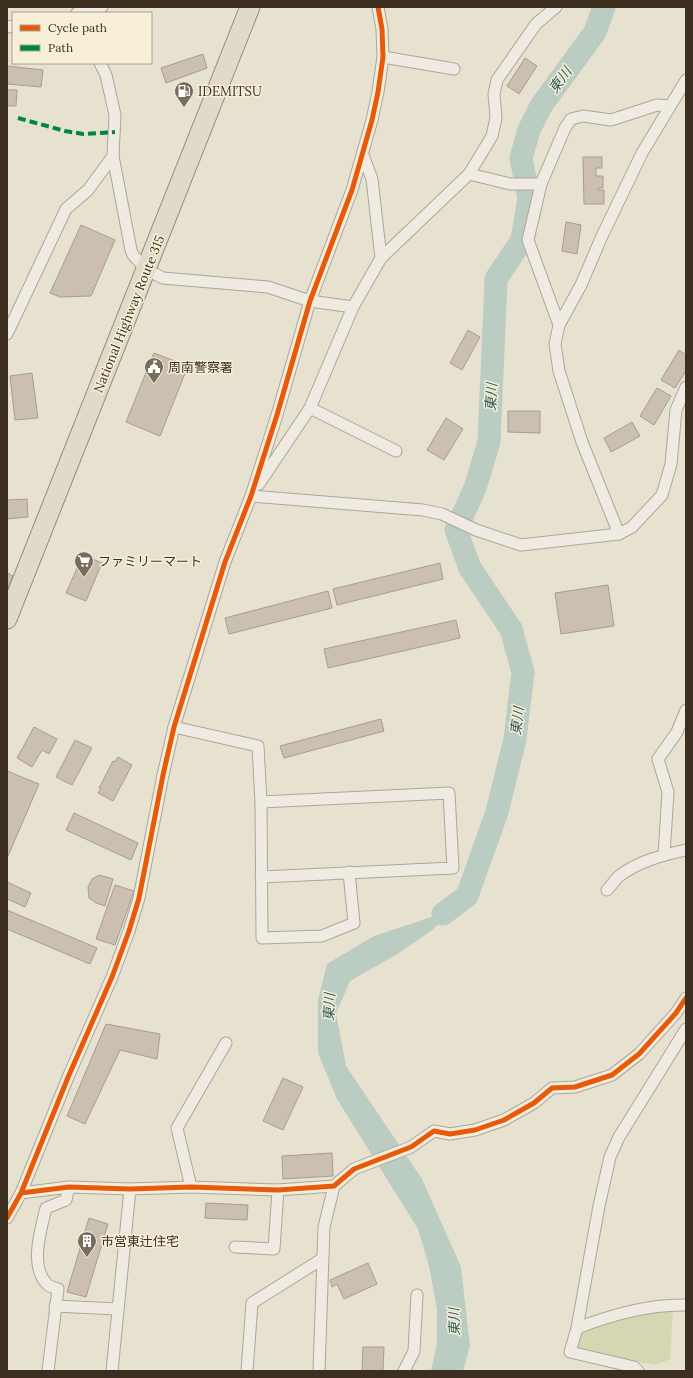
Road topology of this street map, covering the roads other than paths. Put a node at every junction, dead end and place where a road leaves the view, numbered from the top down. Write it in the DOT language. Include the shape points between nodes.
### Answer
graph roads {
  1 [pos="102,7"];
  2 [pos="250,7"];
  3 [pos="378,7"];
  4 [pos="556,7"];
  5 [pos="81,12"];
  6 [pos="383,57"];
  7 [pos="100,64"];
  8 [pos="454,69"];
  9 [pos="686,80"];
  10 [pos="670,106"];
  11 [pos="363,155"];
  12 [pos="113,156"];
  13 [pos="469,174"];
  14 [pos="536,184"];
  15 [pos="381,258"];
  16 [pos="147,270"];
  17 [pos="310,301"];
  18 [pos="353,307"];
  19 [pos="559,325"];
  20 [pos="7,334"];
  21 [pos="686,387"];
  22 [pos="310,408"];
  23 [pos="396,451"];
  24 [pos="251,496"];
  25 [pos="619,534"];
  26 [pos="7,619"];
  27 [pos="686,710"];
  28 [pos="174,727"];
  29 [pos="261,802"];
  30 [pos="686,850"];
  31 [pos="664,855"];
  32 [pos="349,872"];
  33 [pos="261,876"];
  34 [pos="607,890"];
  35 [pos="686,998"];
  36 [pos="686,1029"];
  37 [pos="226,1043"];
  38 [pos="334,1186"];
  39 [pos="69,1187"];
  40 [pos="191,1187"];
  41 [pos="130,1189"];
  42 [pos="278,1190"];
  43 [pos="21,1193"];
  44 [pos="7,1218"];
  45 [pos="235,1247"];
  46 [pos="322,1259"];
  47 [pos="417,1295"];
  48 [pos="686,1305"];
  49 [pos="55,1306"];
  50 [pos="117,1309"];
  51 [pos="577,1328"];
  52 [pos="48,1371"];
  53 [pos="112,1371"];
  54 [pos="247,1371"];
  55 [pos="319,1371"];
  56 [pos="404,1371"];
  57 [pos="638,1371"];
  1 -- 5 [label="street"];
  2 -- 16 [label="highway, National Highway Route 315"];
  3 -- 6 [label="street"];
  4 -- 13 [label="street" via="536,24 496,80 496,118 492,136"];
  6 -- 8 [label="street"];
  6 -- 11 [label="street" via="378,92"];
  7 -- 12 [label="street" via="106,75 116,115"];
  9 -- 10 [label="street"];
  10 -- 14 [label="street" via="657,105 611,120 583,116 571,120"];
  10 -- 19 [label="street" via="642,153 581,285"];
  11 -- 15 [label="street" via="372,179"];
  11 -- 17 [label="street"];
  12 -- 16 [label="street" via="131,250"];
  12 -- 20 [label="street" via="88,190 66,209"];
  13 -- 14 [label="street" via="510,184"];
  13 -- 15 [label="street"];
  14 -- 19 [label="street" via="528,240"];
  15 -- 18 [label="street"];
  16 -- 17 [label="street" via="163,278 268,287"];
  16 -- 26 [label="highway, National Highway Route 315"];
  17 -- 18 [label="street"];
  17 -- 24 [label="street"];
  18 -- 22 [label="street"];
  19 -- 25 [label="street" via="555,344 560,371 582,442"];
  21 -- 25 [label="street" via="676,410 672,464 662,495 632,527"];
  22 -- 23 [label="street"];
  22 -- 24 [label="street"];
  24 -- 25 [label="street" via="423,510 442,514 476,530 521,545"];
  24 -- 28 [label="street" via="225,562"];
  27 -- 31 [label="street" via="676,732 658,759 668,792"];
  28 -- 29 [label="street" via="258,746"];
  28 -- 43 [label="street" via="139,898 129,931"];
  29 -- 32 [label="street" via="449,793 453,868"];
  29 -- 33 [label="street"];
  30 -- 31 [label="street"];
  31 -- 34 [label="street" via="638,864 618,877"];
  32 -- 33 [label="street"];
  32 -- 33 [label="street" via="354,923 322,936 262,938"];
  35 -- 38 [label="street" via="639,1054 612,1076 575,1087 552,1088 534,1103 504,1120 450,1134 434,1131 411,1147 354,1169"];
  36 -- 51 [label="street" via="619,1137 610,1157"];
  37 -- 40 [label="street" via="177,1128"];
  38 -- 42 [label="street"];
  38 -- 46 [label="street" via="324,1227"];
  39 -- 41 [label="street"];
  39 -- 43 [label="street"];
  39 -- 49 [label="street" via="66,1200 46,1208 39,1236 38,1264 41,1276 48,1285 58,1289"];
  40 -- 41 [label="street"];
  40 -- 42 [label="street"];
  41 -- 50 [label="street"];
  42 -- 45 [label="street" via="274,1249"];
  43 -- 44 [label="street"];
  46 -- 54 [label="street" via="252,1303"];
  46 -- 55 [label="street"];
  47 -- 56 [label="street" via="414,1351"];
  48 -- 51 [label="street" via="668,1304 610,1316"];
  49 -- 50 [label="street"];
  49 -- 52 [label="street"];
  50 -- 53 [label="street"];
  51 -- 57 [label="street" via="570,1352 634,1367"];
}
